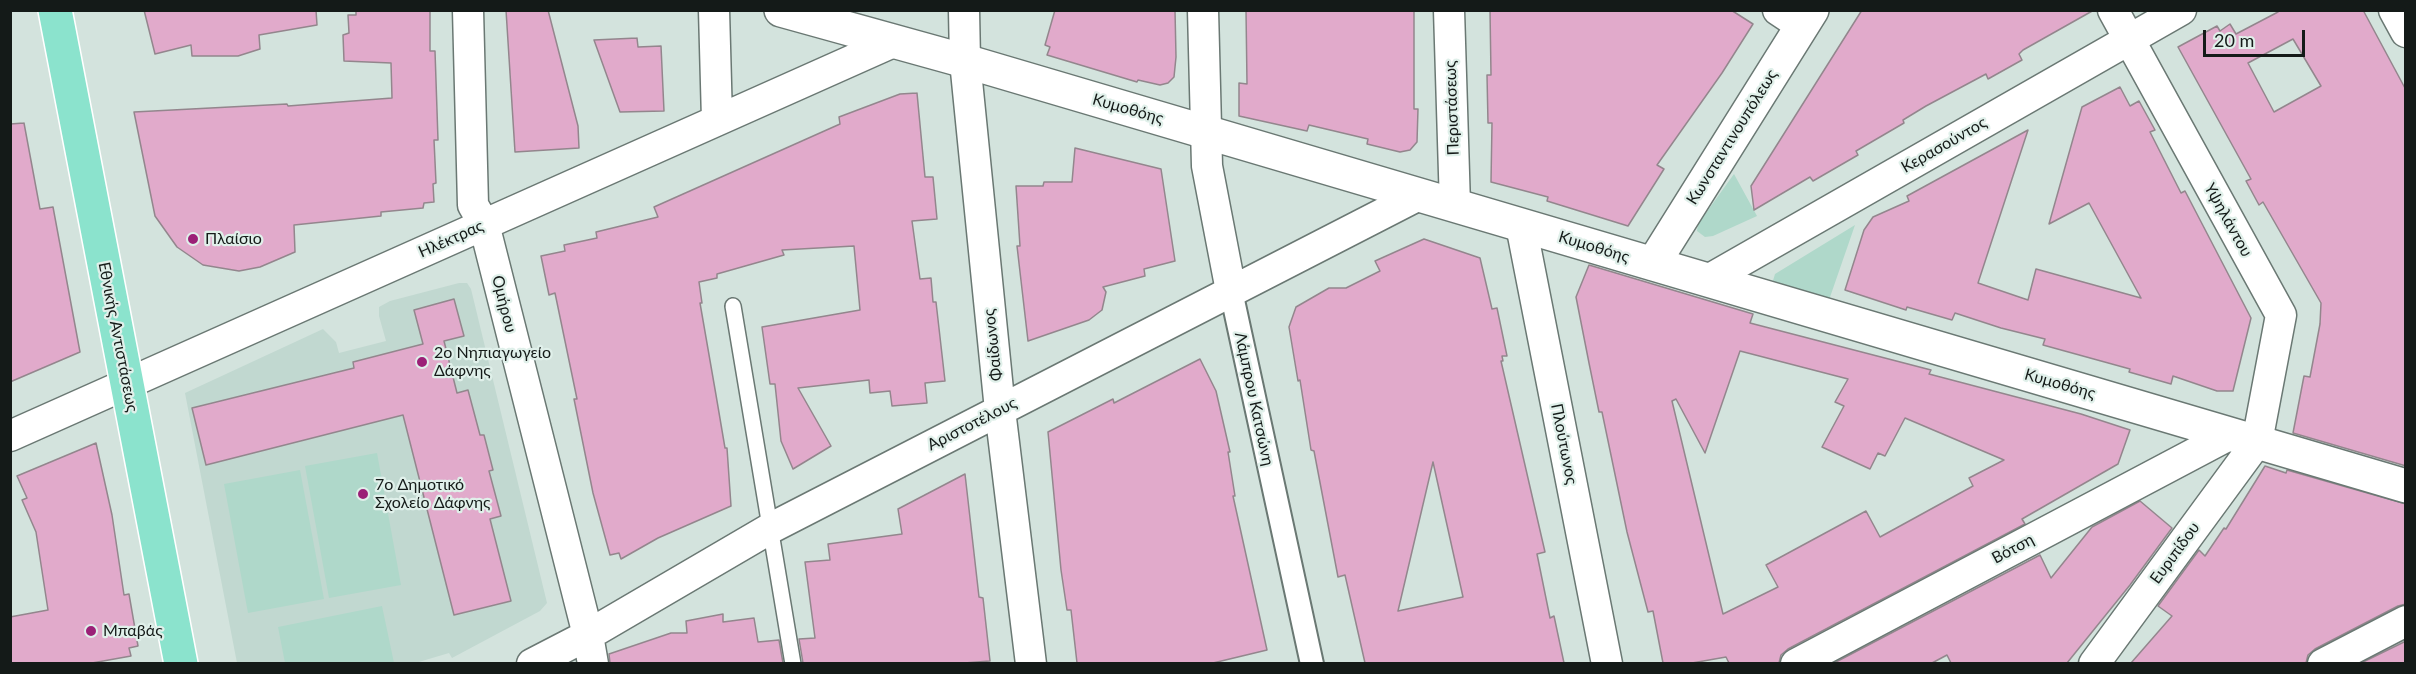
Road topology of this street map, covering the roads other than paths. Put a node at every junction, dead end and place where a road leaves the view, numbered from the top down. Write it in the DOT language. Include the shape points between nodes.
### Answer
graph roads {
  1 [pos="55,10"];
  2 [pos="468,10"];
  3 [pos="714,10"];
  4 [pos="781,10"];
  5 [pos="964,10"];
  6 [pos="1203,10"];
  7 [pos="1449,10"];
  8 [pos="2113,10"];
  9 [pos="2181,10"];
  10 [pos="2394,10"];
  11 [pos="1797,16"];
  12 [pos="2406,32"];
  13 [pos="2128,40"];
  14 [pos="891,43"];
  15 [pos="965,61"];
  16 [pos="717,120"];
  17 [pos="1205,132"];
  18 [pos="1419,195"];
  19 [pos="1455,206"];
  20 [pos="484,224"];
  21 [pos="1521,225"];
  22 [pos="1653,264"];
  23 [pos="1708,280"];
  24 [pos="1231,291"];
  25 [pos="733,306"];
  26 [pos="127,384"];
  27 [pos="1000,410"];
  28 [pos="10,436"];
  29 [pos="2244,438"];
  30 [pos="2406,486"];
  31 [pos="771,528"];
  32 [pos="2406,621"];
  33 [pos="590,649"];
  34 [pos="181,663"];
  35 [pos="532,663"];
  36 [pos="793,663"];
  37 [pos="1031,663"];
  38 [pos="1312,663"];
  39 [pos="1607,663"];
  40 [pos="1796,663"];
  41 [pos="2094,663"];
  42 [pos="2324,663"];
  1 -- 26 [label="main road, Εθνικής Αντιστάσεως"];
  2 -- 20 [label="street, Ομήρου" via="473,205"];
  3 -- 16 [label="street"];
  4 -- 14 [label="street, Κυμοθόης"];
  5 -- 15 [label="street, Φαίδωνος"];
  6 -- 17 [label="street, Λάμπρου Κατσώνη"];
  7 -- 19 [label="street, Περιστάσεως"];
  8 -- 13 [label="street, Υψηλάντου"];
  9 -- 13 [label="street, Κερασούντος"];
  10 -- 12 [label="street"];
  11 -- 22 [label="street, Κωνσταντινουπόλεως"];
  13 -- 23 [label="street, Κερασούντος"];
  13 -- 29 [label="street, Υψηλάντου" via="2281,315"];
  14 -- 15 [label="street, Κυμοθόης"];
  14 -- 16 [label="street, Ηλέκτρας"];
  15 -- 17 [label="street, Κυμοθόης"];
  15 -- 27 [label="street, Φαίδωνος"];
  16 -- 20 [label="street, Ηλέκτρας"];
  17 -- 18 [label="street, Κυμοθόης"];
  17 -- 24 [label="street, Λάμπρου Κατσώνη" via="1207,166"];
  18 -- 19 [label="street, Κυμοθόης"];
  18 -- 24 [label="street, Αριστοτέλους"];
  19 -- 21 [label="street, Κυμοθόης"];
  20 -- 26 [label="street, Ηλέκτρας"];
  20 -- 33 [label="street, Ομήρου"];
  21 -- 22 [label="street, Κυμοθόης"];
  21 -- 39 [label="street, Πλούτωνος"];
  22 -- 23 [label="street, Κυμοθόης"];
  23 -- 29 [label="street, Κυμοθόης"];
  24 -- 27 [label="street, Αριστοτέλους"];
  24 -- 38 [label="street, Λάμπρου Κατσώνη"];
  25 -- 31 [label="lane"];
  26 -- 28 [label="street, Ηλέκτρας"];
  26 -- 34 [label="main road, Εθνικής Αντιστάσεως"];
  27 -- 31 [label="street, Αριστοτέλους"];
  27 -- 37 [label="street, Φαίδωνος"];
  29 -- 30 [label="street, Κυμοθόης"];
  29 -- 40 [label="street, Βότση"];
  29 -- 41 [label="street, Ευριπίδου"];
  31 -- 33 [label="street, Αριστοτέλους"];
  31 -- 36 [label="lane"];
  32 -- 42 [label="street"];
  33 -- 35 [label="street, Αριστοτέλους"];
}
